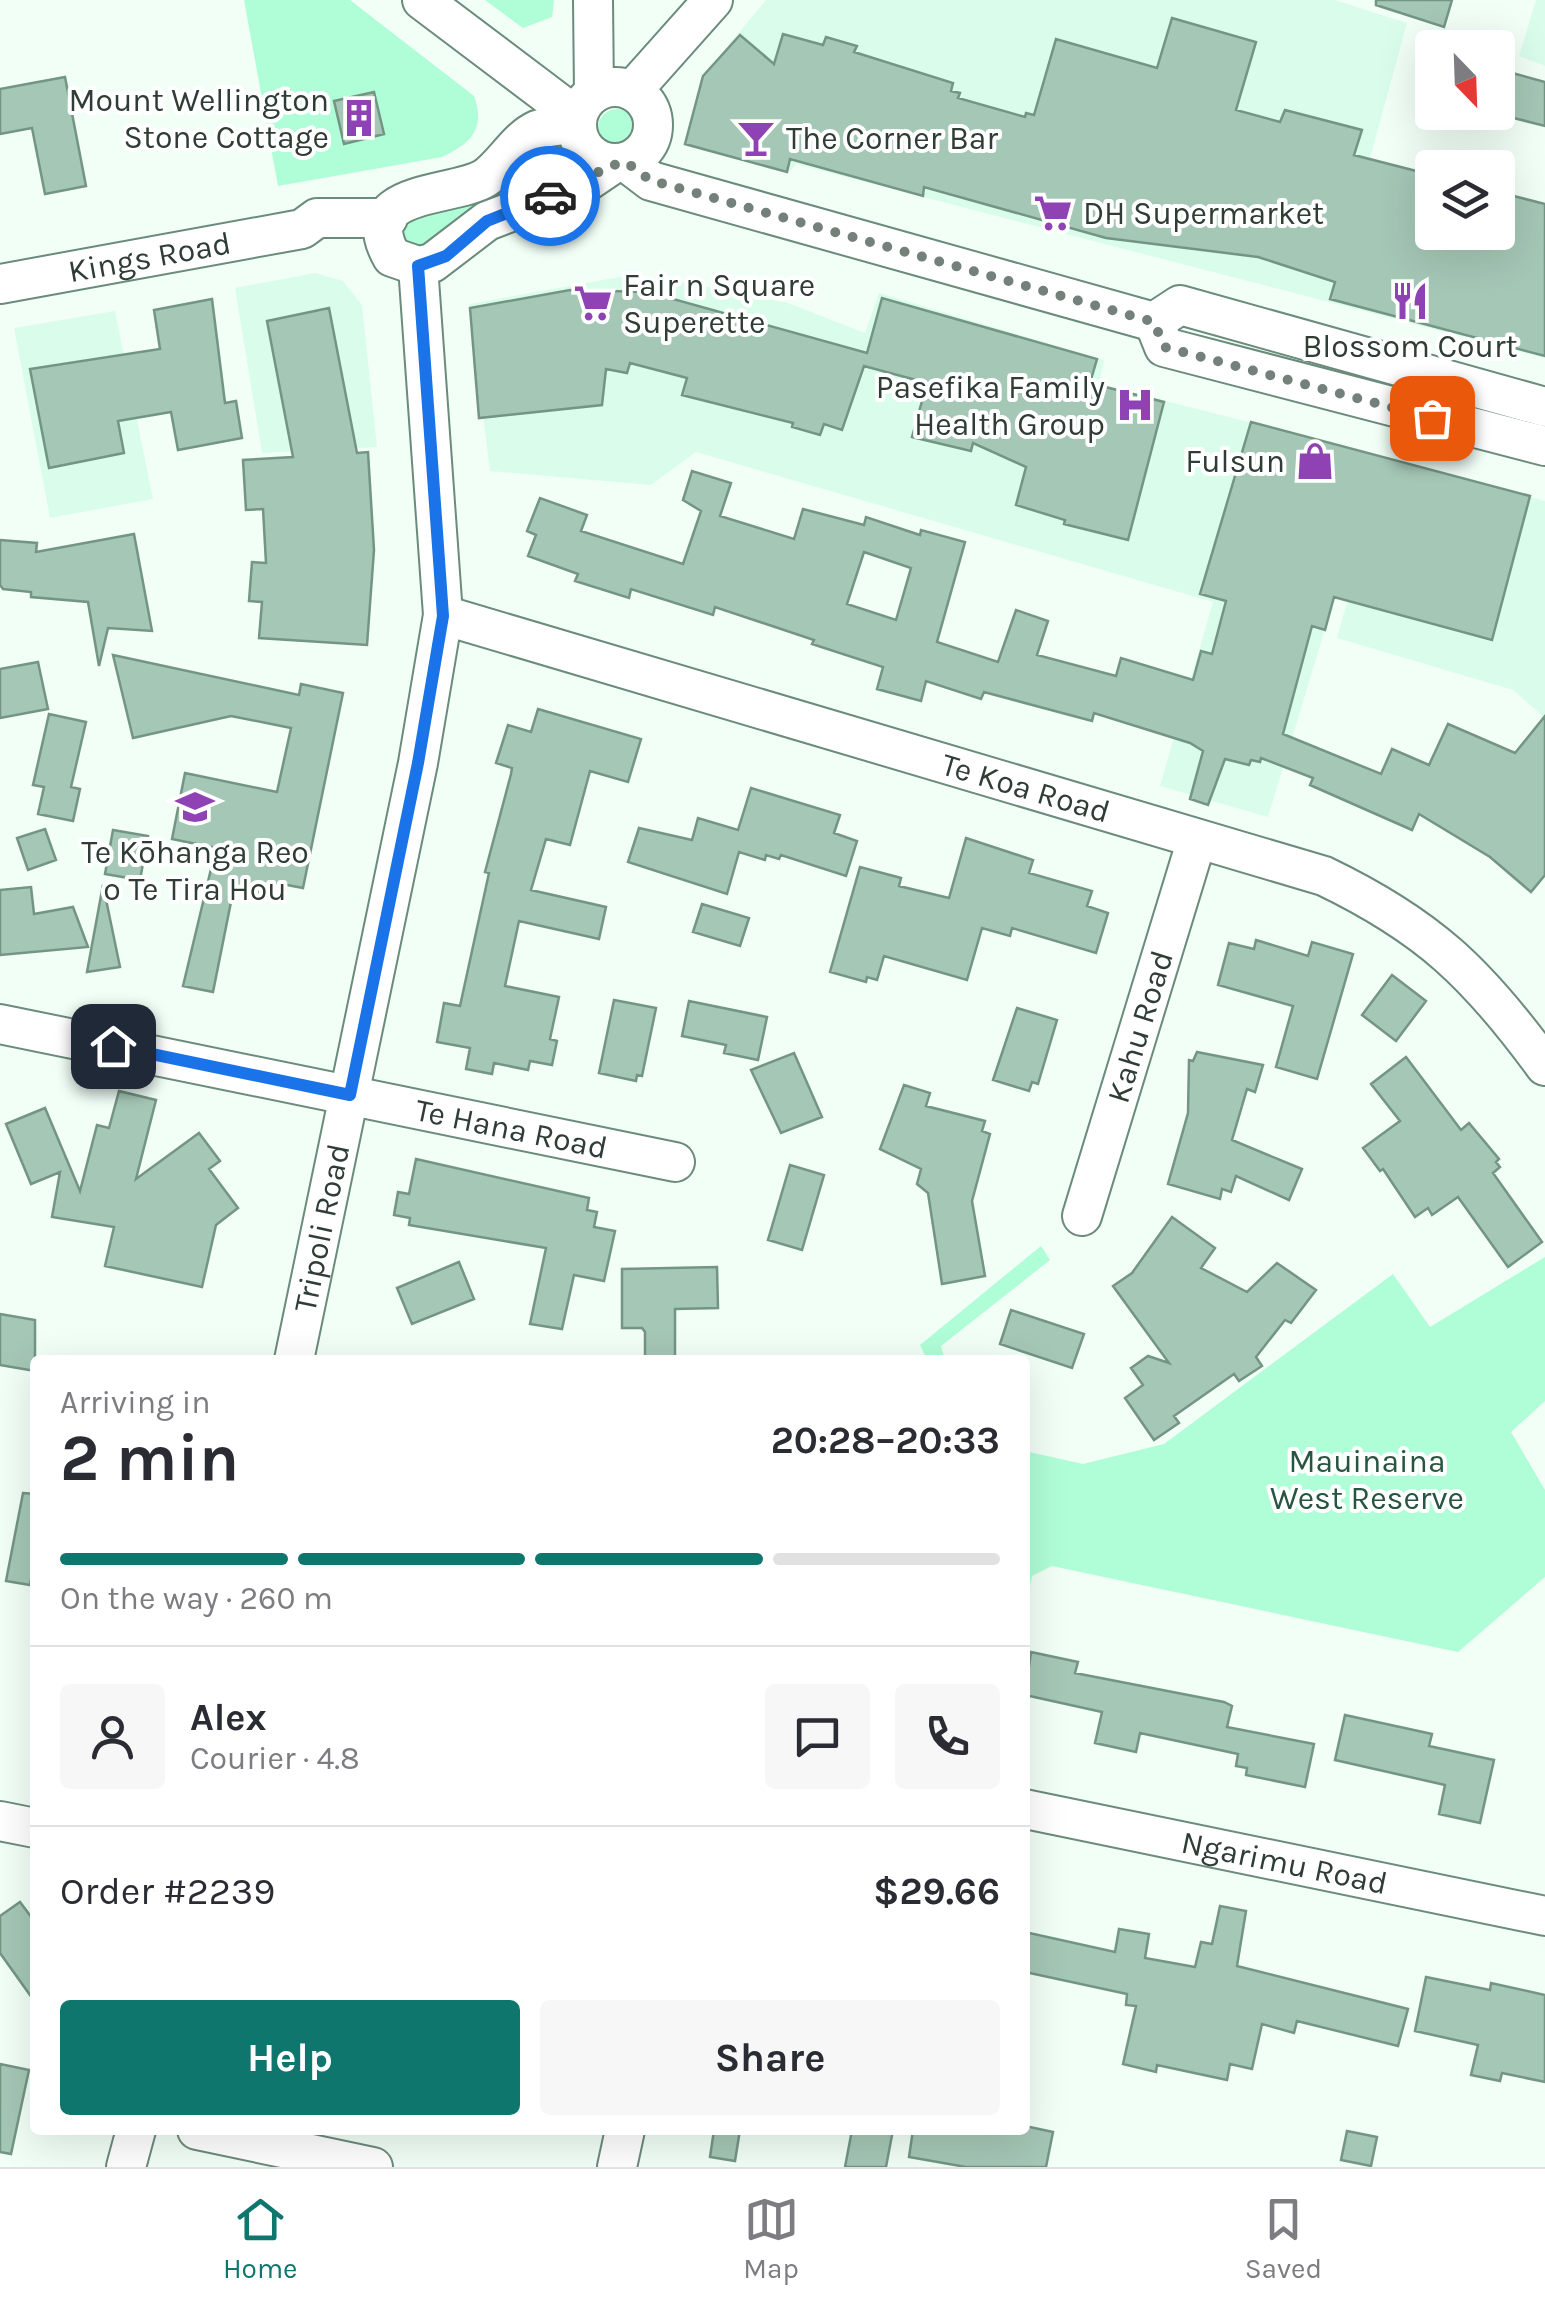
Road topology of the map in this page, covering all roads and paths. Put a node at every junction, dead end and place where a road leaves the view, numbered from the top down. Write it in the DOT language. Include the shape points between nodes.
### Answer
graph roads {
  1 [pos="422,0"];
  2 [pos="593,0"];
  3 [pos="602,0"];
  4 [pos="713,0"];
  5 [pos="613,119"];
  6 [pos="386,231"];
  7 [pos="418,266"];
  8 [pos="0,284"];
  9 [pos="1154,322"];
  10 [pos="1545,407"];
  11 [pos="1545,446"];
  12 [pos="443,616"];
  13 [pos="1197,839"];
  14 [pos="0,1024"];
  15 [pos="1545,1066"];
  16 [pos="350,1095"];
  17 [pos="675,1162"];
  18 [pos="1082,1216"];
  19 [pos="295,1355"];
  20 [pos="1030,1810"];
  21 [pos="0,1821"];
  22 [pos="30,1827"];
  23 [pos="1545,1916"];
  24 [pos="135,2135"];
  25 [pos="221,2135"];
  26 [pos="624,2135"];
  27 [pos="126,2167"];
  28 [pos="373,2167"];
  29 [pos="618,2167"];
  1 -- 5 [label="street" via="508,69"];
  2 -- 5 [label="street"];
  3 -- 5 [label="street"];
  4 -- 5 [label="street"];
  5 -- 6 [label="street" via="535,131 487,176 402,200"];
  5 -- 7 [label="street" via="582,185 487,221 446,256"];
  5 -- 9 [label="street" via="650,180"];
  6 -- 7 [label="street, Kings Road" via="392,257"];
  6 -- 8 [label="street, Kings Road" via="324,238 302,229"];
  7 -- 12 [label="street, Tripoli Road"];
  9 -- 10 [label="street" via="1180,305"];
  9 -- 11 [label="street" via="1164,347"];
  12 -- 13 [label="street, Te Koa Road"];
  12 -- 16 [label="street, Tripoli Road"];
  13 -- 15 [label="street, Te Koa Road" via="1324,876 1386,906 1480,982"];
  13 -- 18 [label="street, Kahu Road"];
  14 -- 16 [label="street, Te Hana Road"];
  16 -- 17 [label="street, Te Hana Road"];
  16 -- 19 [label="street, Tripoli Road"];
  20 -- 23 [label="street, Ngarimu Road"];
  21 -- 22 [label="street"];
  24 -- 27 [label="street"];
  25 -- 28 [label="street"];
  26 -- 29 [label="street"];
}
